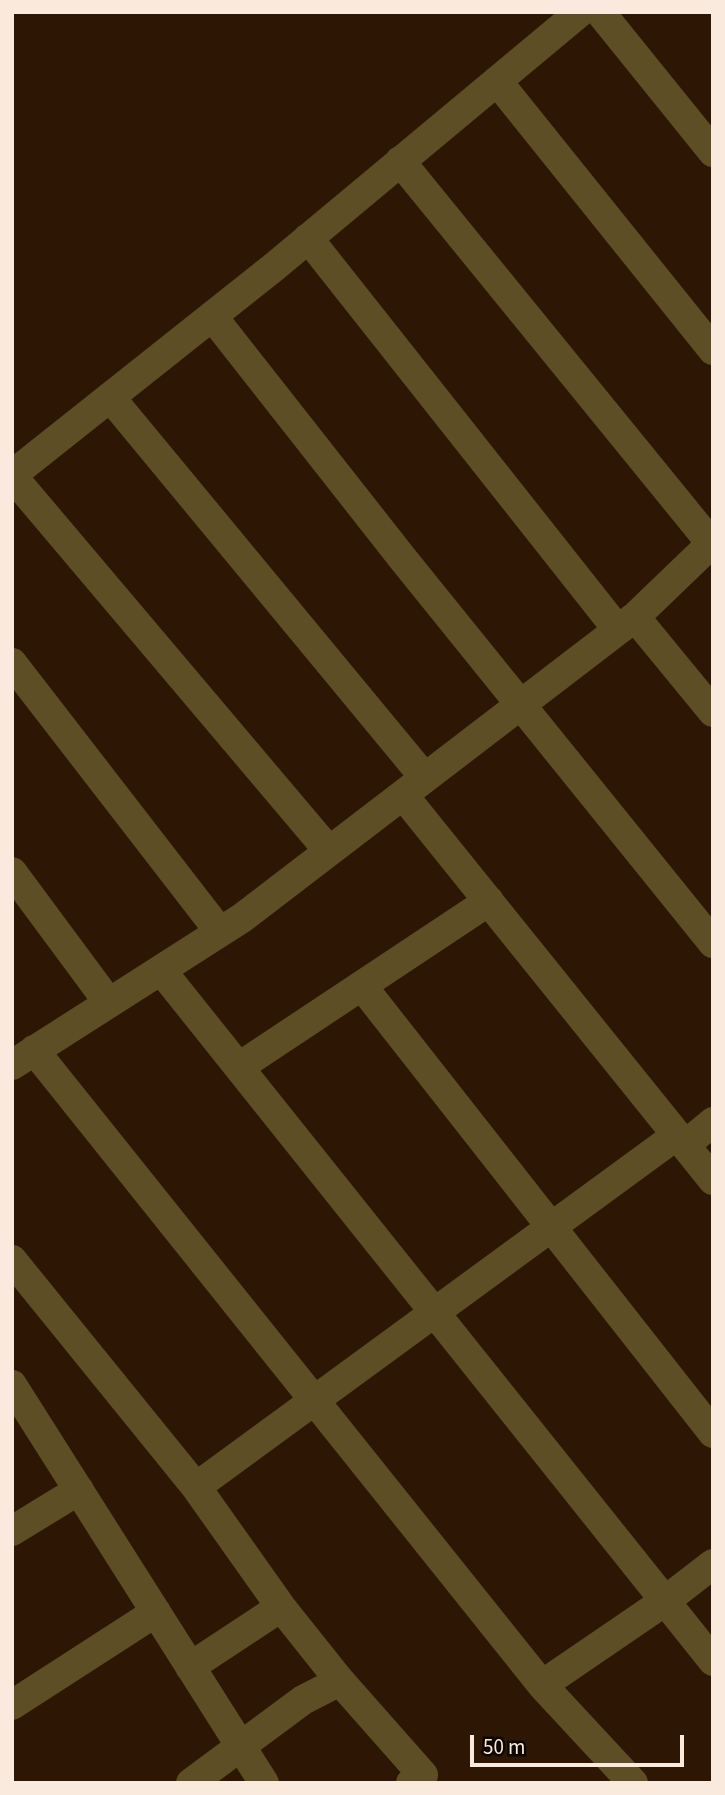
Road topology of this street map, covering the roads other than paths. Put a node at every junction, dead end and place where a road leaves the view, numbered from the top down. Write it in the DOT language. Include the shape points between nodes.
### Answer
graph roads {
  1 [pos="580,12"];
  2 [pos="600,12"];
  3 [pos="497,81"];
  4 [pos="713,152"];
  5 [pos="400,162"];
  6 [pos="308,238"];
  7 [pos="212,316"];
  8 [pos="713,350"];
  9 [pos="110,397"];
  10 [pos="12,475"];
  11 [pos="712,543"];
  12 [pos="627,623"];
  13 [pos="12,663"];
  14 [pos="522,704"];
  15 [pos="713,712"];
  16 [pos="414,787"];
  17 [pos="330,851"];
  18 [pos="12,872"];
  19 [pos="489,901"];
  20 [pos="220,932"];
  21 [pos="713,943"];
  22 [pos="161,970"];
  23 [pos="362,986"];
  24 [pos="109,1003"];
  25 [pos="23,1057"];
  26 [pos="239,1067"];
  27 [pos="713,1122"];
  28 [pos="681,1140"];
  29 [pos="713,1180"];
  30 [pos="551,1227"];
  31 [pos="12,1260"];
  32 [pos="434,1313"];
  33 [pos="12,1385"];
  34 [pos="314,1400"];
  35 [pos="713,1433"];
  36 [pos="196,1487"];
  37 [pos="79,1490"];
  38 [pos="12,1531"];
  39 [pos="713,1564"];
  40 [pos="665,1601"];
  41 [pos="281,1607"];
  42 [pos="156,1612"];
  43 [pos="713,1661"];
  44 [pos="190,1667"];
  45 [pos="340,1681"];
  46 [pos="542,1685"];
  47 [pos="12,1705"];
  48 [pos="241,1746"];
  49 [pos="425,1780"];
  50 [pos="191,1783"];
  51 [pos="264,1783"];
  52 [pos="633,1783"];
  1 -- 3 [label="street"];
  2 -- 4 [label="street"];
  3 -- 5 [label="street"];
  3 -- 8 [label="street"];
  5 -- 6 [label="street"];
  5 -- 11 [label="street"];
  6 -- 7 [label="street"];
  6 -- 12 [label="street"];
  7 -- 9 [label="street"];
  7 -- 14 [label="street"];
  9 -- 10 [label="street"];
  9 -- 16 [label="street"];
  10 -- 17 [label="street"];
  11 -- 12 [label="street"];
  12 -- 14 [label="street"];
  12 -- 15 [label="street"];
  13 -- 20 [label="street"];
  14 -- 16 [label="street"];
  14 -- 21 [label="street"];
  16 -- 17 [label="street"];
  16 -- 19 [label="street"];
  17 -- 20 [label="street"];
  18 -- 24 [label="street"];
  19 -- 23 [label="street"];
  19 -- 28 [label="street"];
  20 -- 22 [label="street"];
  22 -- 24 [label="street"];
  22 -- 26 [label="street"];
  23 -- 26 [label="street"];
  23 -- 30 [label="street"];
  24 -- 25 [label="street"];
  25 -- 34 [label="street"];
  26 -- 32 [label="street"];
  27 -- 28 [label="street"];
  28 -- 29 [label="street"];
  28 -- 30 [label="street"];
  30 -- 32 [label="street"];
  30 -- 35 [label="street"];
  31 -- 36 [label="street"];
  32 -- 34 [label="street"];
  32 -- 40 [label="street"];
  33 -- 37 [label="street"];
  34 -- 36 [label="street"];
  34 -- 46 [label="street"];
  36 -- 41 [label="street"];
  37 -- 38 [label="street"];
  37 -- 42 [label="street"];
  39 -- 40 [label="street"];
  40 -- 43 [label="street"];
  40 -- 46 [label="street"];
  41 -- 44 [label="street"];
  41 -- 45 [label="street"];
  42 -- 44 [label="street"];
  42 -- 47 [label="street"];
  44 -- 48 [label="street"];
  45 -- 48 [label="street" via="303,1700"];
  45 -- 49 [label="street"];
  46 -- 52 [label="street"];
  48 -- 50 [label="street"];
  48 -- 51 [label="street"];
}
